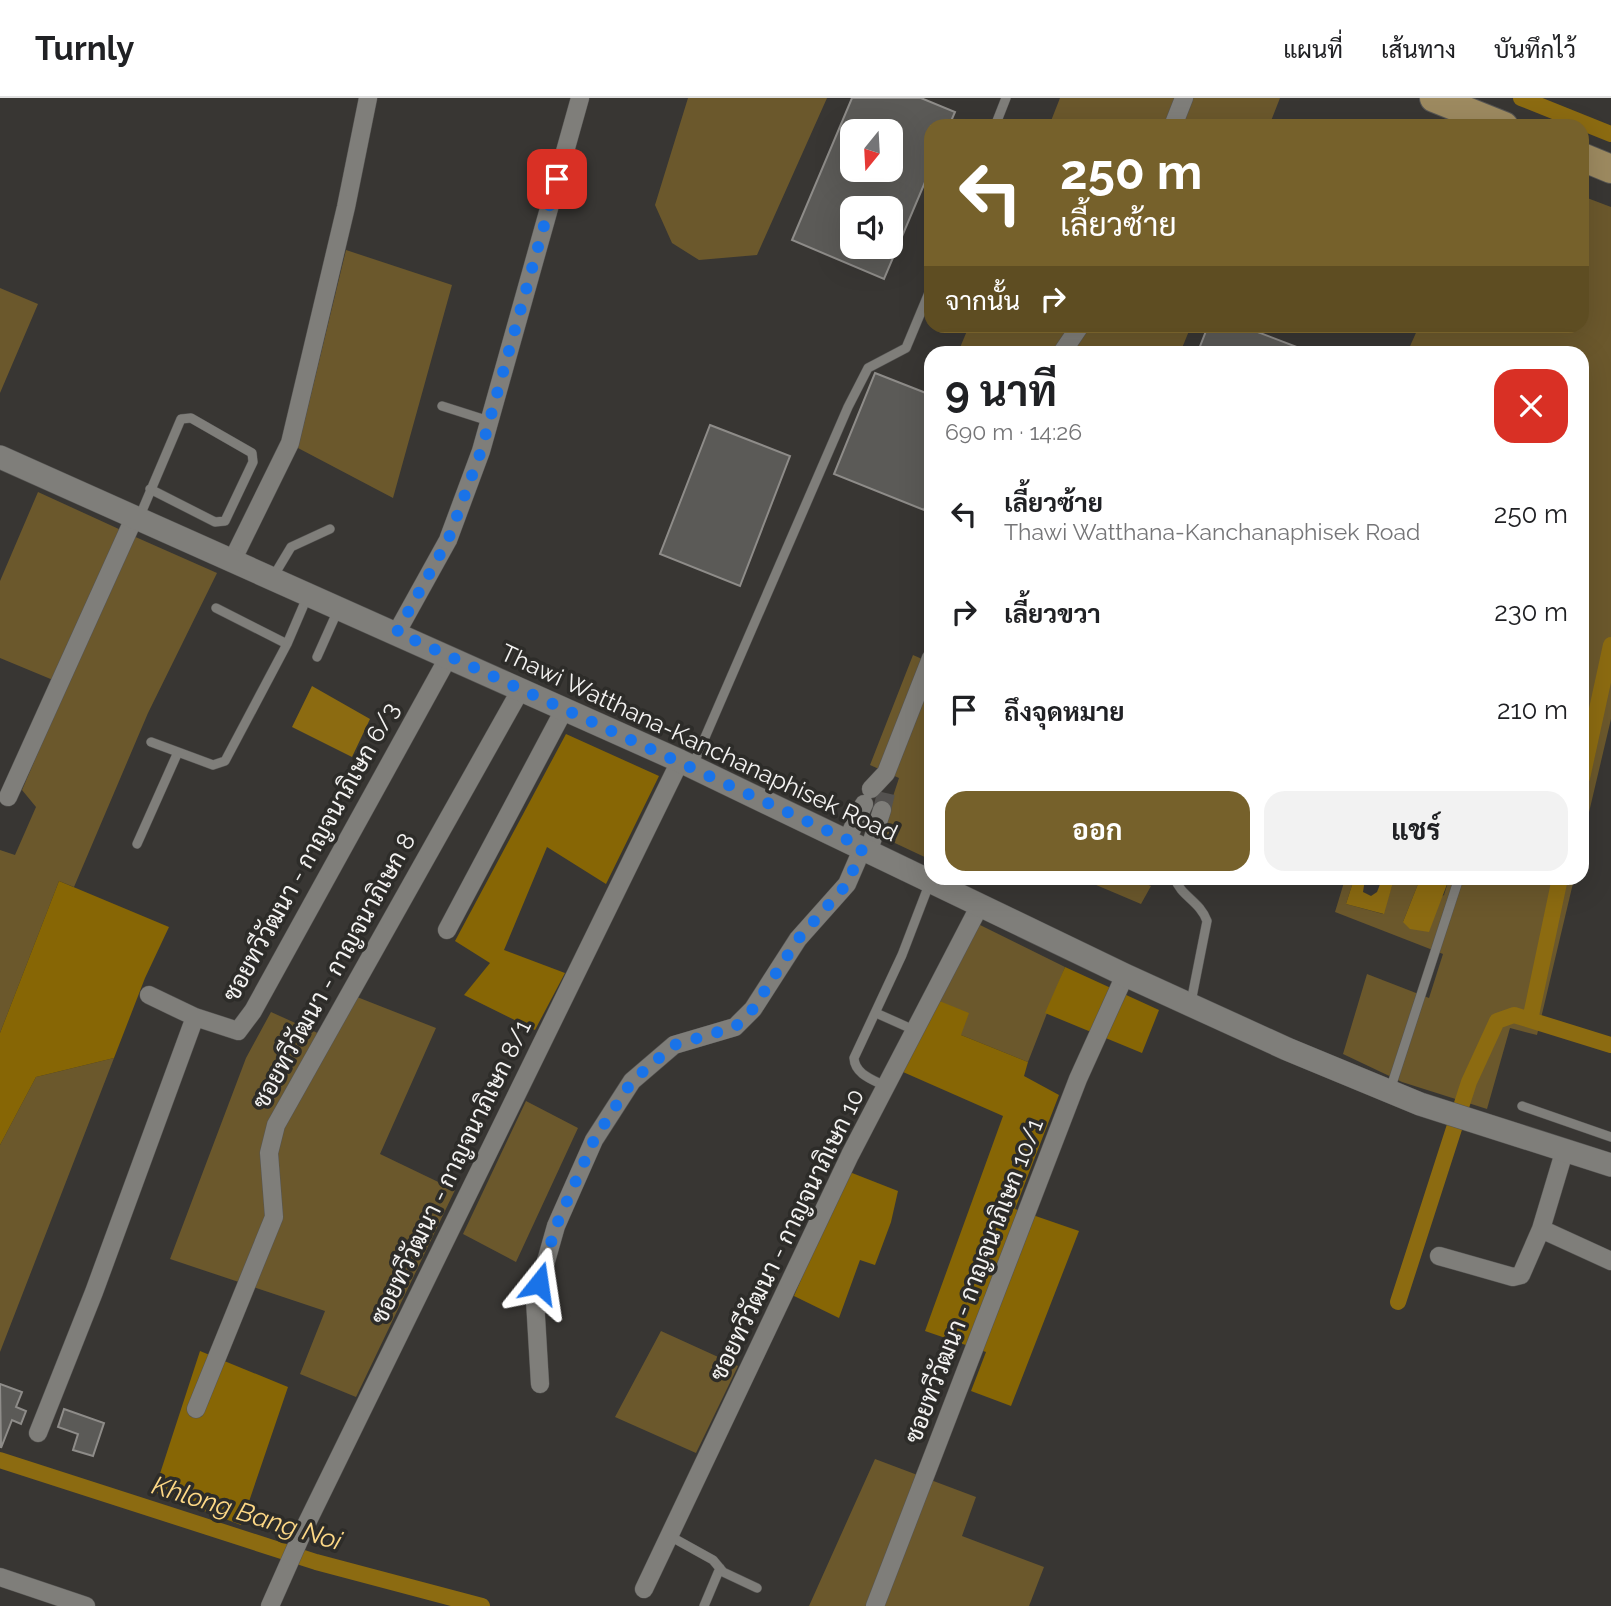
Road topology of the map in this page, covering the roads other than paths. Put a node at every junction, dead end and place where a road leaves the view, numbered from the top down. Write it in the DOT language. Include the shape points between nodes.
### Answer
graph roads {
  1 [pos="368,98"];
  2 [pos="580,98"];
  3 [pos="1006,98"];
  4 [pos="1184,98"];
  5 [pos="1434,98"];
  6 [pos="998,119"];
  7 [pos="1176,119"];
  8 [pos="1486,119"];
  9 [pos="1589,160"];
  10 [pos="1611,169"];
  11 [pos="924,305"];
  12 [pos="442,406"];
  13 [pos="489,421"];
  14 [pos="0,457"];
  15 [pos="150,489"];
  16 [pos="137,517"];
  17 [pos="330,529"];
  18 [pos="233,559"];
  19 [pos="273,578"];
  20 [pos="308,593"];
  21 [pos="339,607"];
  22 [pos="216,608"];
  23 [pos="397,632"];
  24 [pos="287,644"];
  25 [pos="449,656"];
  26 [pos="317,657"];
  27 [pos="924,676"];
  28 [pos="521,689"];
  29 [pos="565,708"];
  30 [pos="152,742"];
  31 [pos="178,752"];
  32 [pos="686,764"];
  33 [pos="8,797"];
  34 [pos="137,844"];
  35 [pos="860,846"];
  36 [pos="924,879"];
  37 [pos="929,885"];
  38 [pos="936,885"];
  39 [pos="1177,885"];
  40 [pos="1457,885"];
  41 [pos="979,905"];
  42 [pos="447,930"];
  43 [pos="1125,975"];
  44 [pos="149,995"];
  45 [pos="1190,1004"];
  46 [pos="876,1013"];
  47 [pos="195,1017"];
  48 [pos="914,1030"];
  49 [pos="887,1087"];
  50 [pos="1389,1092"];
  51 [pos="1522,1106"];
  52 [pos="1611,1137"];
  53 [pos="1565,1149"];
  54 [pos="1611,1164"];
  55 [pos="1541,1229"];
  56 [pos="1439,1256"];
  57 [pos="1611,1261"];
  58 [pos="540,1384"];
  59 [pos="196,1409"];
  60 [pos="38,1433"];
  61 [pos="668,1535"];
  62 [pos="720,1568"];
  63 [pos="0,1577"];
  64 [pos="757,1588"];
  65 [pos="645,1589"];
  66 [pos="60,1602"];
  67 [pos="86,1606"];
  68 [pos="270,1606"];
  69 [pos="704,1606"];
  70 [pos="875,1606"];
  1 -- 18 [label="street" via="290,443"];
  2 -- 13 [label="street"];
  3 -- 6 [label="lane"];
  4 -- 7 [label="street"];
  5 -- 8 [label="main road"];
  9 -- 10 [label="main road"];
  11 -- 32 [label="lane" via="906,348 868,368"];
  12 -- 13 [label="lane"];
  13 -- 23 [label="street" via="453,529"];
  14 -- 16 [label="street, Thawi Watthana-Kanchanaphisek Road"];
  15 -- 15 [label="lane" via="215,522 225,521 253,462 252,453 191,418 180,419"];
  15 -- 16 [label="lane"];
  16 -- 18 [label="street, Thawi Watthana-Kanchanaphisek Road"];
  16 -- 33 [label="street"];
  17 -- 19 [label="lane" via="291,547"];
  18 -- 19 [label="street, Thawi Watthana-Kanchanaphisek Road"];
  19 -- 20 [label="street, Thawi Watthana-Kanchanaphisek Road"];
  20 -- 21 [label="street, Thawi Watthana-Kanchanaphisek Road"];
  20 -- 24 [label="lane"];
  21 -- 23 [label="street, Thawi Watthana-Kanchanaphisek Road"];
  21 -- 26 [label="lane"];
  22 -- 24 [label="lane"];
  23 -- 25 [label="street, Thawi Watthana-Kanchanaphisek Road"];
  24 -- 31 [label="lane" via="225,761 213,765"];
  25 -- 28 [label="street, Thawi Watthana-Kanchanaphisek Road"];
  25 -- 47 [label="street, ซอยทวีวัฒนา - กาญจนาภิเษก 6/3" via="253,1011 238,1031"];
  27 -- 35 [label="street"];
  28 -- 29 [label="street, Thawi Watthana-Kanchanaphisek Road"];
  28 -- 59 [label="street, ซอยทวีวัฒนา - กาญจนาภิเษก 8" via="276,1125 269,1153 274,1217"];
  29 -- 32 [label="street, Thawi Watthana-Kanchanaphisek Road"];
  29 -- 42 [label="street"];
  30 -- 31 [label="lane"];
  31 -- 34 [label="lane"];
  32 -- 35 [label="street, Thawi Watthana-Kanchanaphisek Road"];
  32 -- 68 [label="street, ซอยทวีวัฒนา - กาญจนาภิเษก 8/1" via="305,1527"];
  35 -- 36 [label="street, Thawi Watthana-Kanchanaphisek Road"];
  35 -- 58 [label="street" via="847,884 798,939 753,1009 735,1027 674,1045 632,1081 594,1140 556,1226 537,1289"];
  37 -- 46 [label="lane"];
  38 -- 41 [label="street, Thawi Watthana-Kanchanaphisek Road"];
  39 -- 45 [label="lane" via="1203,909 1207,921"];
  40 -- 50 [label="lane"];
  41 -- 43 [label="street, Thawi Watthana-Kanchanaphisek Road"];
  41 -- 48 [label="street, ซอยทวีวัฒนา - กาญจนาภิเษก 10"];
  43 -- 45 [label="street, Thawi Watthana-Kanchanaphisek Road"];
  43 -- 70 [label="street, ซอยทวีวัฒนา - กาญจนาภิเษก 10/1" via="1078,1079"];
  44 -- 47 [label="street, ซอยทวีวัฒนา - กาญจนาภิเษก 6/3"];
  45 -- 50 [label="street, Thawi Watthana-Kanchanaphisek Road"];
  46 -- 48 [label="lane"];
  46 -- 49 [label="lane" via="853,1063 861,1073"];
  47 -- 60 [label="street, ซอยทวีวัฒนา - กาญจนาภิเษก 6/3"];
  48 -- 49 [label="street, ซอยทวีวัฒนา - กาญจนาภิเษก 10"];
  49 -- 61 [label="street, ซอยทวีวัฒนา - กาญจนาภิเษก 10"];
  50 -- 53 [label="street, Thawi Watthana-Kanchanaphisek Road"];
  51 -- 52 [label="lane"];
  53 -- 54 [label="street, Thawi Watthana-Kanchanaphisek Road"];
  53 -- 55 [label="street"];
  55 -- 56 [label="street" via="1521,1275 1513,1277"];
  55 -- 57 [label="street"];
  61 -- 62 [label="lane"];
  61 -- 65 [label="street, ซอยทวีวัฒนา - กาญจนาภิเษก 10"];
  62 -- 64 [label="lane"];
  62 -- 69 [label="lane"];
  63 -- 66 [label="street"];
  66 -- 67 [label="street"];
}
